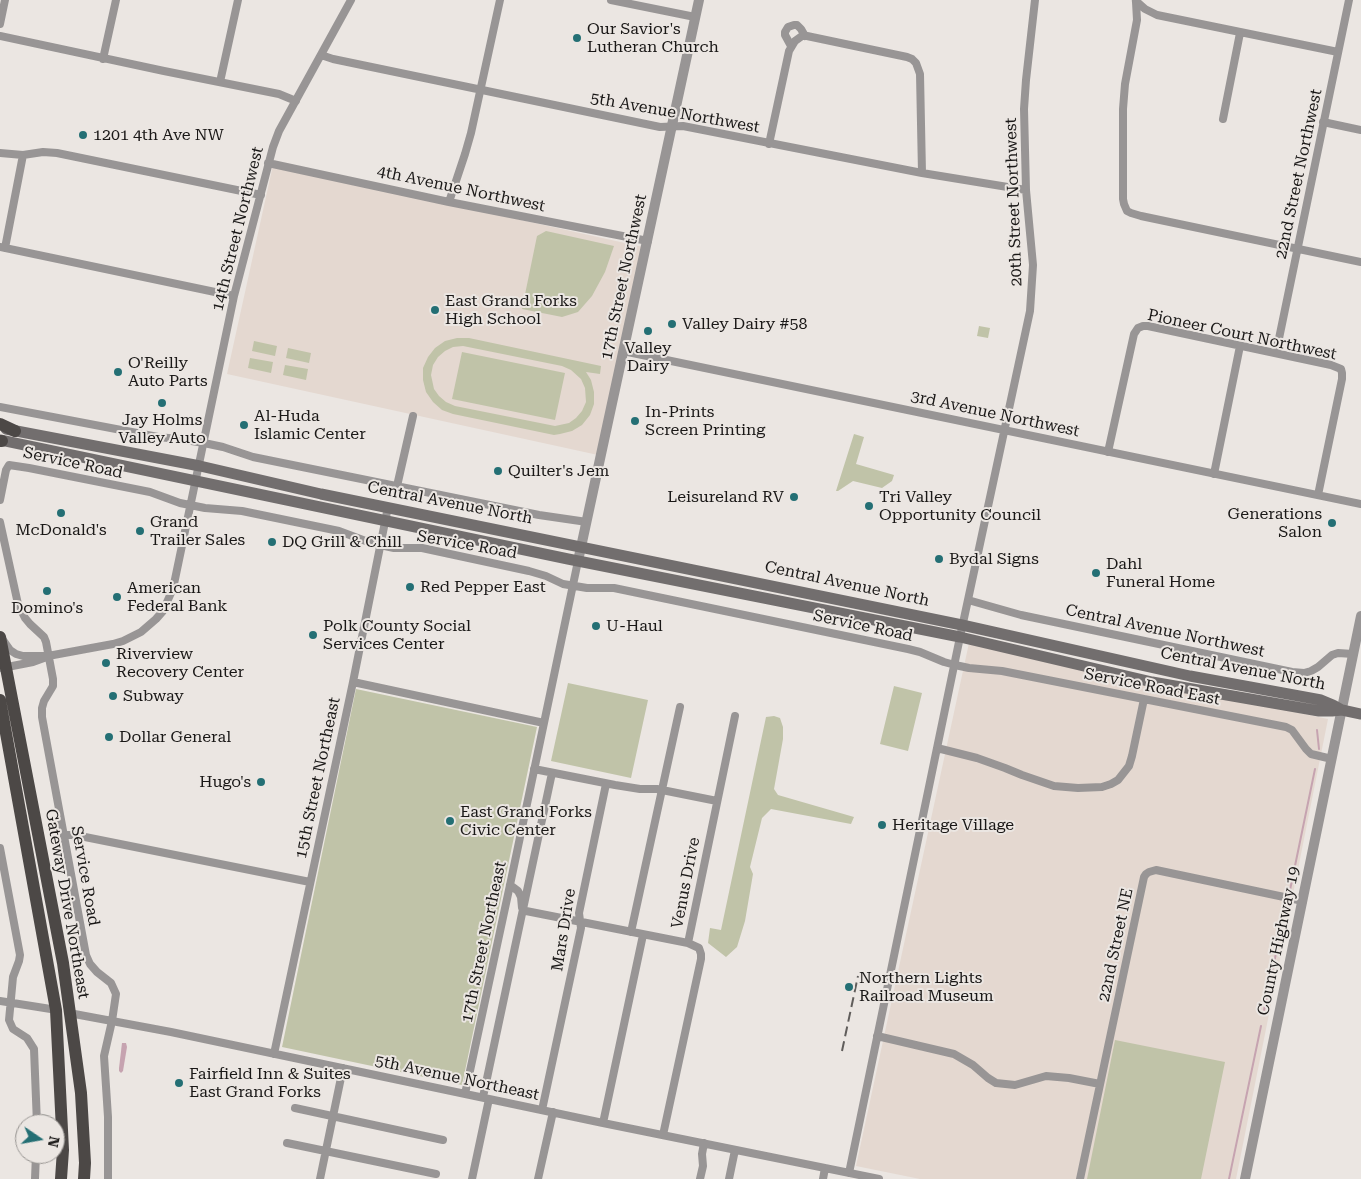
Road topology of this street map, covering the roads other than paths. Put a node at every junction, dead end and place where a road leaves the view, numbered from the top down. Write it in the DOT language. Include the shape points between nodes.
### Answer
graph roads {
  1 [pos="5,0"];
  2 [pos="116,0"];
  3 [pos="238,0"];
  4 [pos="351,0"];
  5 [pos="500,0"];
  6 [pos="611,0"];
  7 [pos="699,0"];
  8 [pos="1035,0"];
  9 [pos="1349,0"];
  10 [pos="1136,1"];
  11 [pos="695,18"];
  12 [pos="0,24"];
  13 [pos="1240,33"];
  14 [pos="0,36"];
  15 [pos="805,36"];
  16 [pos="792,46"];
  17 [pos="1338,52"];
  18 [pos="321,55"];
  19 [pos="103,59"];
  20 [pos="220,82"];
  21 [pos="481,89"];
  22 [pos="296,101"];
  23 [pos="1223,119"];
  24 [pos="1324,122"];
  25 [pos="672,126"];
  26 [pos="1361,130"];
  27 [pos="770,144"];
  28 [pos="0,153"];
  29 [pos="23,155"];
  30 [pos="268,163"];
  31 [pos="922,173"];
  32 [pos="1026,190"];
  33 [pos="261,195"];
  34 [pos="449,202"];
  35 [pos="648,241"];
  36 [pos="3,248"];
  37 [pos="1297,249"];
  38 [pos="1361,262"];
  39 [pos="234,296"];
  40 [pos="1240,346"];
  41 [pos="623,351"];
  42 [pos="1276,353"];
  43 [pos="0,407"];
  44 [pos="413,416"];
  45 [pos="1004,430"];
  46 [pos="15,431"];
  47 [pos="0,435"];
  48 [pos="204,443"];
  49 [pos="1108,452"];
  50 [pos="200,466"];
  51 [pos="1214,474"];
  52 [pos="196,481"];
  53 [pos="397,486"];
  54 [pos="1318,495"];
  55 [pos="0,500"];
  56 [pos="1361,504"];
  57 [pos="191,505"];
  58 [pos="388,507"];
  59 [pos="385,521"];
  60 [pos="0,522"];
  61 [pos="587,522"];
  62 [pos="380,545"];
  63 [pos="582,547"];
  64 [pos="578,561"];
  65 [pos="573,586"];
  66 [pos="968,600"];
  67 [pos="1361,616"];
  68 [pos="962,625"];
  69 [pos="0,636"];
  70 [pos="960,637"];
  71 [pos="1353,654"];
  72 [pos="48,656"];
  73 [pos="955,665"];
  74 [pos="3,668"];
  75 [pos="353,682"];
  76 [pos="1144,699"];
  77 [pos="0,700"];
  78 [pos="680,707"];
  79 [pos="1342,710"];
  80 [pos="1361,714"];
  81 [pos="735,716"];
  82 [pos="544,722"];
  83 [pos="937,748"];
  84 [pos="1332,759"];
  85 [pos="534,769"];
  86 [pos="552,773"];
  87 [pos="606,784"];
  88 [pos="662,790"];
  89 [pos="717,801"];
  90 [pos="64,837"];
  91 [pos="0,848"];
  92 [pos="310,882"];
  93 [pos="510,885"];
  94 [pos="1303,901"];
  95 [pos="524,910"];
  96 [pos="580,921"];
  97 [pos="631,932"];
  98 [pos="643,935"];
  99 [pos="688,943"];
  100 [pos="0,1001"];
  101 [pos="11,1003"];
  102 [pos="56,1010"];
  103 [pos="71,1013"];
  104 [pos="112,1021"];
  105 [pos="877,1036"];
  106 [pos="274,1054"];
  107 [pos="343,1068"];
  108 [pos="1100,1084"];
  109 [pos="465,1094"];
  110 [pos="486,1098"];
  111 [pos="295,1108"];
  112 [pos="542,1110"];
  113 [pos="553,1112"];
  114 [pos="37,1114"];
  115 [pos="333,1116"];
  116 [pos="603,1123"];
  117 [pos="663,1135"];
  118 [pos="444,1140"];
  119 [pos="287,1143"];
  120 [pos="704,1143"];
  121 [pos="735,1150"];
  122 [pos="326,1152"];
  123 [pos="36,1164"];
  124 [pos="825,1168"];
  125 [pos="848,1173"];
  126 [pos="436,1174"];
  127 [pos="35,1179"];
  128 [pos="61,1179"];
  129 [pos="84,1179"];
  130 [pos="108,1179"];
  131 [pos="320,1179"];
  132 [pos="472,1179"];
  133 [pos="538,1179"];
  134 [pos="700,1179"];
  135 [pos="728,1179"];
  136 [pos="823,1179"];
  137 [pos="879,1179"];
  138 [pos="1080,1179"];
  139 [pos="1245,1179"];
  1 -- 12 [label="street"];
  2 -- 19 [label="street"];
  3 -- 20 [label="street"];
  4 -- 18 [label="street, 14th Street Northwest"];
  5 -- 21 [label="street"];
  6 -- 11 [label="street"];
  7 -- 11 [label="street, 17th Street Northwest"];
  8 -- 32 [label="street, 20th Street Northwest" via="1025,100"];
  9 -- 17 [label="street, 22nd Street Northwest"];
  10 -- 13 [label="street" via="1157,15"];
  10 -- 37 [label="street" via="1137,20 1123,109 1123,199 1127,210 1141,216"];
  11 -- 25 [label="street, 17th Street Northwest"];
  13 -- 17 [label="street"];
  13 -- 23 [label="street"];
  14 -- 19 [label="street"];
  15 -- 16 [label="street" via="798,38"];
  15 -- 16 [label="street" via="797,25 788,27 785,35"];
  15 -- 31 [label="street" via="907,57 916,63 920,74"];
  16 -- 27 [label="street"];
  17 -- 24 [label="street, 22nd Street Northwest"];
  18 -- 21 [label="street, 5th Avenue Northwest"];
  18 -- 22 [label="street, 14th Street Northwest"];
  19 -- 20 [label="street"];
  20 -- 22 [label="street" via="279,94"];
  21 -- 25 [label="street, 5th Avenue Northwest"];
  21 -- 34 [label="street"];
  22 -- 30 [label="street, 14th Street Northwest" via="276,139"];
  24 -- 26 [label="street"];
  24 -- 37 [label="street, 22nd Street Northwest"];
  25 -- 27 [label="street, 5th Avenue Northwest"];
  25 -- 35 [label="street, 17th Street Northwest"];
  27 -- 31 [label="street, 5th Avenue Northwest"];
  28 -- 29 [label="street"];
  29 -- 33 [label="street" via="57,153"];
  29 -- 36 [label="street"];
  30 -- 33 [label="street, 14th Street Northwest"];
  30 -- 34 [label="street, 4th Avenue Northwest"];
  31 -- 32 [label="street, 5th Avenue Northwest"];
  32 -- 45 [label="street, 20th Street Northwest" via="1033,265 1030,311"];
  33 -- 39 [label="street, 14th Street Northwest"];
  34 -- 35 [label="street, 4th Avenue Northwest"];
  35 -- 41 [label="street, 17th Street Northwest"];
  36 -- 39 [label="street"];
  37 -- 38 [label="street"];
  37 -- 42 [label="street, 22nd Street Northwest"];
  39 -- 48 [label="street, 14th Street Northwest"];
  40 -- 42 [label="street, Pioneer Court Northwest"];
  40 -- 49 [label="street, Pioneer Court Northwest" via="1148,326 1138,328"];
  40 -- 51 [label="street"];
  41 -- 45 [label="street, 3rd Avenue Northwest"];
  41 -- 61 [label="street, 17th Street Northwest"];
  42 -- 54 [label="street, Pioneer Court Northwest" via="1331,365 1342,371"];
  43 -- 48 [label="street"];
  44 -- 53 [label="street"];
  45 -- 49 [label="street, 3rd Avenue Northwest"];
  45 -- 66 [label="street, 20th Street Northwest"];
  46 -- 47 [label="highway"];
  46 -- 50 [label="main road, Central Avenue North"];
  47 -- 52 [label="main road, Central Avenue North"];
  48 -- 50 [label="street, 14th Street Northwest"];
  48 -- 53 [label="street" via="253,457"];
  49 -- 51 [label="street, 3rd Avenue Northwest"];
  50 -- 52 [label="street, 14th Street Northwest"];
  50 -- 58 [label="main road, Central Avenue North"];
  51 -- 54 [label="street, 3rd Avenue Northwest"];
  52 -- 57 [label="street, 14th Street Northwest"];
  52 -- 59 [label="main road, Central Avenue North"];
  53 -- 61 [label="street"];
  54 -- 56 [label="street, 3rd Avenue Northwest"];
  55 -- 57 [label="street, Service Road" via="6,470 11,464 150,492"];
  57 -- 62 [label="street, Service Road" via="242,511 339,531"];
  57 -- 72 [label="street, 14th Street Northwest" via="172,593 156,619 123,641"];
  58 -- 59 [label="street, 15th Street Northeast"];
  58 -- 63 [label="main road, Central Avenue North"];
  59 -- 62 [label="street, 15th Street Northeast"];
  59 -- 64 [label="main road, Central Avenue North"];
  60 -- 72 [label="street, Service Road" via="18,604 25,618 44,637"];
  61 -- 63 [label="street, 17th Street Northwest"];
  62 -- 65 [label="street, Service Road" via="422,548 529,570"];
  62 -- 75 [label="street, 15th Street Northeast"];
  63 -- 64 [label="street, 17th Street Northwest"];
  63 -- 68 [label="main road, Central Avenue North"];
  64 -- 65 [label="street, 17th Street Northeast"];
  64 -- 70 [label="main road, Central Avenue North"];
  65 -- 73 [label="street, Service Road" via="614,588 908,649"];
  65 -- 82 [label="street, 17th Street Northeast"];
  66 -- 68 [label="street, 20th Street Northwest"];
  66 -- 71 [label="street, Central Avenue Northwest" via="1021,615 1292,672 1310,671 1338,653"];
  67 -- 71 [label="street, County Highway 19"];
  68 -- 70 [label="street, 20th Street Northwest"];
  68 -- 79 [label="main road, Central Avenue North" via="1190,676 1321,700"];
  69 -- 72 [label="street" via="16,654"];
  69 -- 74 [label="highway, Gateway Drive Northeast"];
  70 -- 73 [label="street, 20th Street Northwest"];
  70 -- 79 [label="main road, Central Avenue North" via="1152,682 1318,711"];
  71 -- 79 [label="street, County Highway 19"];
  72 -- 74 [label="street"];
  72 -- 90 [label="street, Service Road" via="53,686 44,701 42,718"];
  73 -- 76 [label="street, Service Road East"];
  73 -- 83 [label="street, 20th Street Northwest"];
  74 -- 103 [label="highway, Gateway Drive Northeast"];
  75 -- 82 [label="street"];
  75 -- 92 [label="street, 15th Street Northeast"];
  76 -- 83 [label="street" via="1129,766 1118,780 1102,787 1054,786 977,758"];
  76 -- 84 [label="street, Service Road East" via="1286,727 1296,734 1311,754"];
  77 -- 102 [label="highway, Gateway Drive Northeast"];
  78 -- 88 [label="street"];
  79 -- 80 [label="main road"];
  79 -- 84 [label="street, County Highway 19"];
  81 -- 89 [label="street, Venus Drive"];
  82 -- 85 [label="street, 17th Street Northeast"];
  83 -- 105 [label="street, 20th Street Northwest"];
  84 -- 94 [label="street, County Highway 19"];
  85 -- 86 [label="street"];
  85 -- 93 [label="street, 17th Street Northeast"];
  86 -- 87 [label="street"];
  86 -- 95 [label="street"];
  87 -- 88 [label="street"];
  87 -- 96 [label="street, Mars Drive"];
  88 -- 89 [label="street"];
  88 -- 97 [label="street"];
  89 -- 99 [label="street, Venus Drive"];
  90 -- 92 [label="street" via="74,834"];
  90 -- 104 [label="street, Service Road" via="86,955 97,972 111,983 116,994"];
  91 -- 101 [label="street" via="20,955 13,976"];
  92 -- 106 [label="street, 15th Street Northeast"];
  93 -- 95 [label="street" via="520,894"];
  93 -- 109 [label="street, 17th Street Northeast"];
  94 -- 108 [label="street, 22nd Street NE" via="1156,870 1146,874"];
  94 -- 139 [label="street, County Highway 19"];
  95 -- 96 [label="street"];
  95 -- 110 [label="street"];
  96 -- 97 [label="street"];
  96 -- 112 [label="street, Mars Drive"];
  97 -- 98 [label="street"];
  98 -- 99 [label="street"];
  98 -- 116 [label="street"];
  99 -- 117 [label="street, Venus Drive" via="699,948 702,960"];
  100 -- 101 [label="street, 5th Avenue Northeast"];
  101 -- 102 [label="street, 5th Avenue Northeast"];
  101 -- 114 [label="street" via="9,1017 12,1027 27,1038 34,1049"];
  102 -- 103 [label="street, 5th Avenue Northeast"];
  102 -- 128 [label="highway, Gateway Drive Northeast" via="63,1150"];
  103 -- 104 [label="street, 5th Avenue Northeast"];
  103 -- 129 [label="highway, Gateway Drive Northeast" via="81,1093"];
  104 -- 106 [label="street, 5th Avenue Northeast"];
  104 -- 130 [label="street, Service Road" via="104,1056"];
  105 -- 108 [label="street" via="954,1054 996,1083 1015,1085 1051,1076"];
  105 -- 125 [label="street, 20th Street Northwest"];
  106 -- 107 [label="street, 5th Avenue Northeast"];
  107 -- 109 [label="street, 5th Avenue Northeast"];
  107 -- 115 [label="street"];
  108 -- 138 [label="street, 22nd Street NE"];
  109 -- 110 [label="street, 5th Avenue Northeast"];
  110 -- 112 [label="street, 5th Avenue Northeast"];
  110 -- 132 [label="street"];
  111 -- 115 [label="street"];
  112 -- 113 [label="street, 5th Avenue Northeast"];
  113 -- 116 [label="street, 5th Avenue Northeast"];
  113 -- 133 [label="street"];
  115 -- 118 [label="street"];
  115 -- 122 [label="street"];
  116 -- 117 [label="street, 5th Avenue Northeast"];
  117 -- 120 [label="street, 5th Avenue Northeast"];
  119 -- 122 [label="street"];
  120 -- 121 [label="street, 5th Avenue Northeast"];
  120 -- 134 [label="street"];
  121 -- 124 [label="street, 5th Avenue Northeast"];
  121 -- 135 [label="street"];
  122 -- 126 [label="street"];
  122 -- 131 [label="street"];
  123 -- 127 [label="street"];
  124 -- 125 [label="street, 5th Avenue Northeast"];
  124 -- 136 [label="street"];
  125 -- 137 [label="street, 5th Avenue Northeast"];
}
